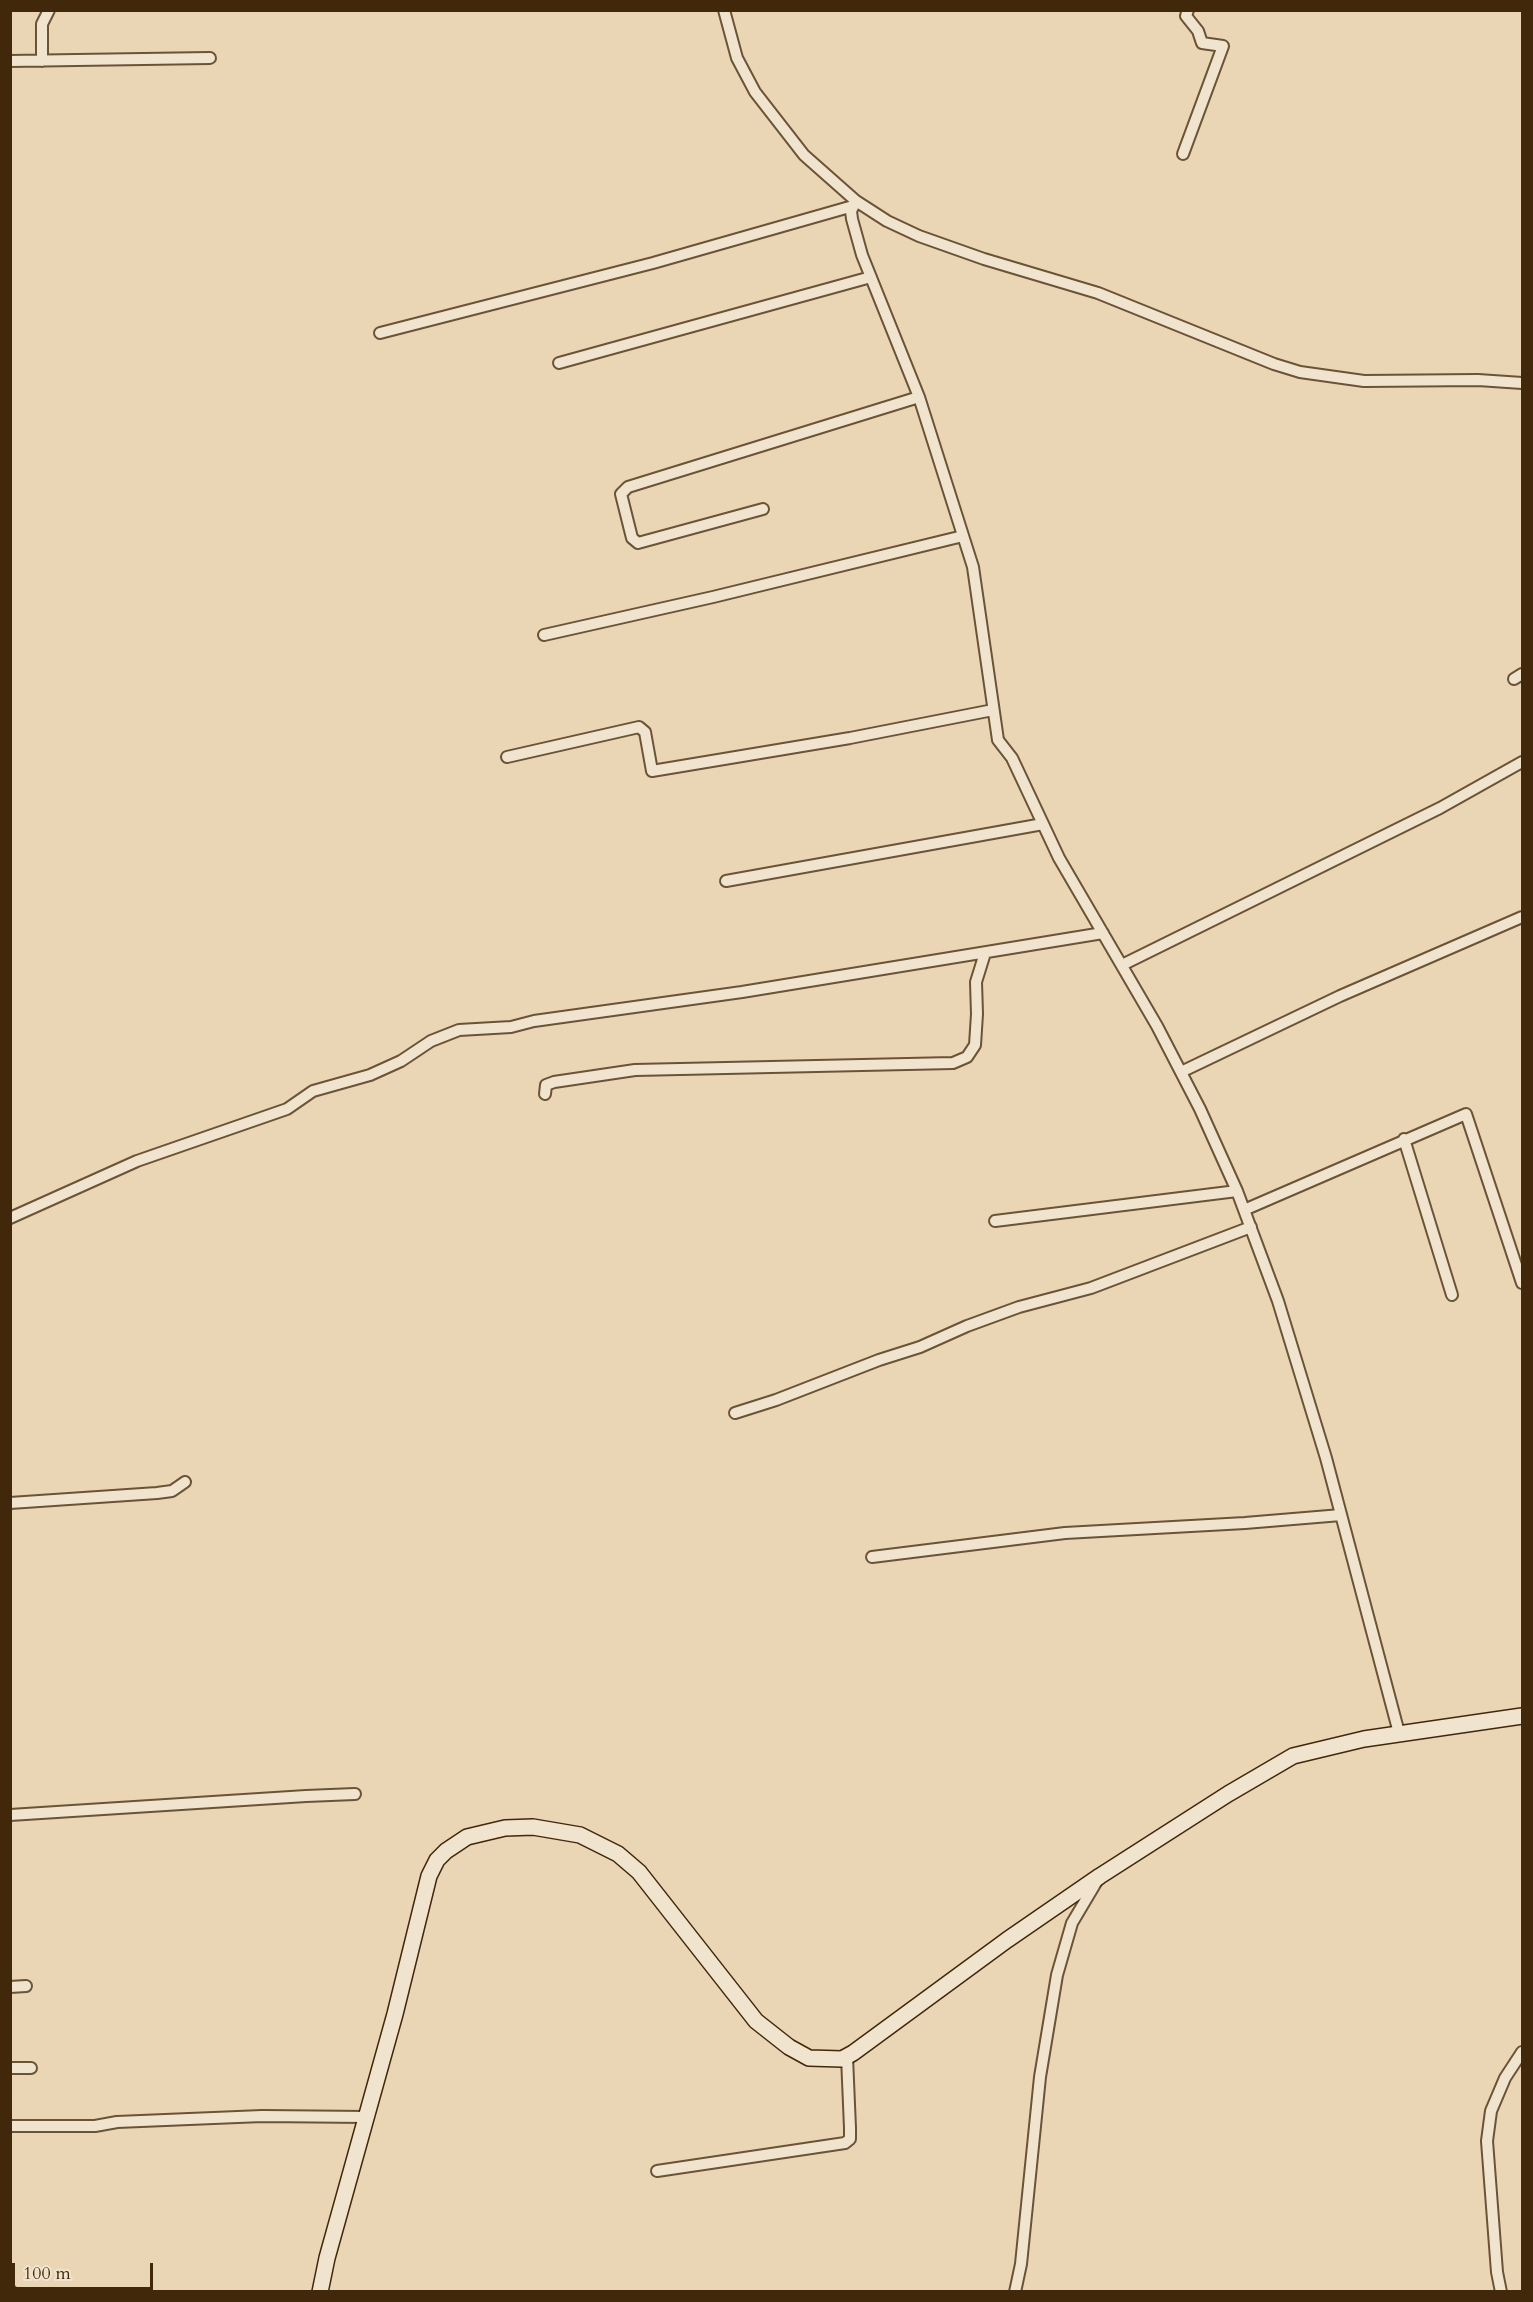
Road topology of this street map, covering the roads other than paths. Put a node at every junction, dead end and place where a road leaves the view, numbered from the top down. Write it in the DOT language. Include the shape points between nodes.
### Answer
graph roads {
  1 [pos="49,10"];
  2 [pos="724,10"];
  3 [pos="1188,10"];
  4 [pos="210,58"];
  5 [pos="10,61"];
  6 [pos="42,61"];
  7 [pos="1183,154"];
  8 [pos="854,204"];
  9 [pos="871,277"];
  10 [pos="380,333"];
  11 [pos="559,363"];
  12 [pos="1522,383"];
  13 [pos="919,397"];
  14 [pos="763,509"];
  15 [pos="963,536"];
  16 [pos="544,635"];
  17 [pos="993,710"];
  18 [pos="507,757"];
  19 [pos="1522,762"];
  20 [pos="1043,824"];
  21 [pos="726,881"];
  22 [pos="1522,917"];
  23 [pos="1103,933"];
  24 [pos="985,953"];
  25 [pos="1122,965"];
  26 [pos="1181,1072"];
  27 [pos="545,1094"];
  28 [pos="1404,1139"];
  29 [pos="1237,1191"];
  30 [pos="1244,1210"];
  31 [pos="10,1218"];
  32 [pos="995,1221"];
  33 [pos="1251,1227"];
  34 [pos="1522,1282"];
  35 [pos="1452,1295"];
  36 [pos="735,1413"];
  37 [pos="185,1482"];
  38 [pos="10,1503"];
  39 [pos="1341,1515"];
  40 [pos="872,1557"];
  41 [pos="1522,1716"];
  42 [pos="1399,1733"];
  43 [pos="355,1794"];
  44 [pos="10,1815"];
  45 [pos="1100,1876"];
  46 [pos="10,1986"];
  47 [pos="26,1986"];
  48 [pos="1522,2052"];
  49 [pos="848,2057"];
  50 [pos="10,2068"];
  51 [pos="31,2068"];
  52 [pos="367,2117"];
  53 [pos="10,2126"];
  54 [pos="657,2171"];
  55 [pos="321,2292"];
  56 [pos="1015,2292"];
  57 [pos="1501,2292"];
  1 -- 6 [label="street" via="42,24"];
  2 -- 8 [label="street" via="737,57 755,92 804,155"];
  3 -- 7 [label="street" via="1186,16 1202,43 1223,46"];
  4 -- 6 [label="street"];
  5 -- 6 [label="street"];
  8 -- 9 [label="street" via="853,226"];
  8 -- 10 [label="street" via="653,263"];
  8 -- 12 [label="street" via="919,236 1098,293 1300,372 1364,381"];
  9 -- 11 [label="street"];
  9 -- 13 [label="street"];
  13 -- 14 [label="street" via="628,487 621,494 632,538 638,543"];
  13 -- 15 [label="street"];
  15 -- 16 [label="street"];
  15 -- 17 [label="street" via="973,567"];
  17 -- 18 [label="street" via="652,771 645,732 639,727"];
  17 -- 20 [label="street" via="998,740 1012,758"];
  19 -- 25 [label="street" via="1440,808"];
  20 -- 21 [label="street"];
  20 -- 23 [label="street"];
  22 -- 26 [label="street" via="1340,996"];
  23 -- 24 [label="street"];
  23 -- 25 [label="street"];
  24 -- 27 [label="street" via="976,982 975,1045 967,1058 953,1063 635,1070 554,1082 546,1085"];
  24 -- 31 [label="street" via="511,1027 459,1030 370,1075 313,1091 287,1109 137,1161"];
  25 -- 26 [label="street"];
  26 -- 29 [label="street"];
  28 -- 30 [label="street"];
  28 -- 34 [label="street" via="1466,1114"];
  28 -- 35 [label="street"];
  29 -- 30 [label="street"];
  29 -- 32 [label="street"];
  30 -- 33 [label="street"];
  33 -- 36 [label="street" via="1090,1288 1019,1307"];
  33 -- 39 [label="street" via="1278,1300"];
  37 -- 38 [label="street" via="172,1491 157,1493"];
  39 -- 40 [label="street" via="1065,1533"];
  39 -- 42 [label="street"];
  41 -- 42 [label="street"];
  42 -- 45 [label="street" via="1293,1756"];
  43 -- 44 [label="street"];
  45 -- 49 [label="street"];
  45 -- 56 [label="street" via="1072,1923 1059,1966 1040,2077"];
  46 -- 47 [label="street"];
  48 -- 57 [label="street" via="1491,2111 1487,2141"];
  49 -- 52 [label="street" via="809,2058 765,2029 639,1872 618,1854 580,1835 532,1827 505,1828 467,1837 446,1851 433,1868"];
  49 -- 54 [label="street" via="850,2139 845,2143"];
  50 -- 51 [label="street"];
  52 -- 53 [label="street" via="262,2116 95,2126"];
  52 -- 55 [label="street"];
}
